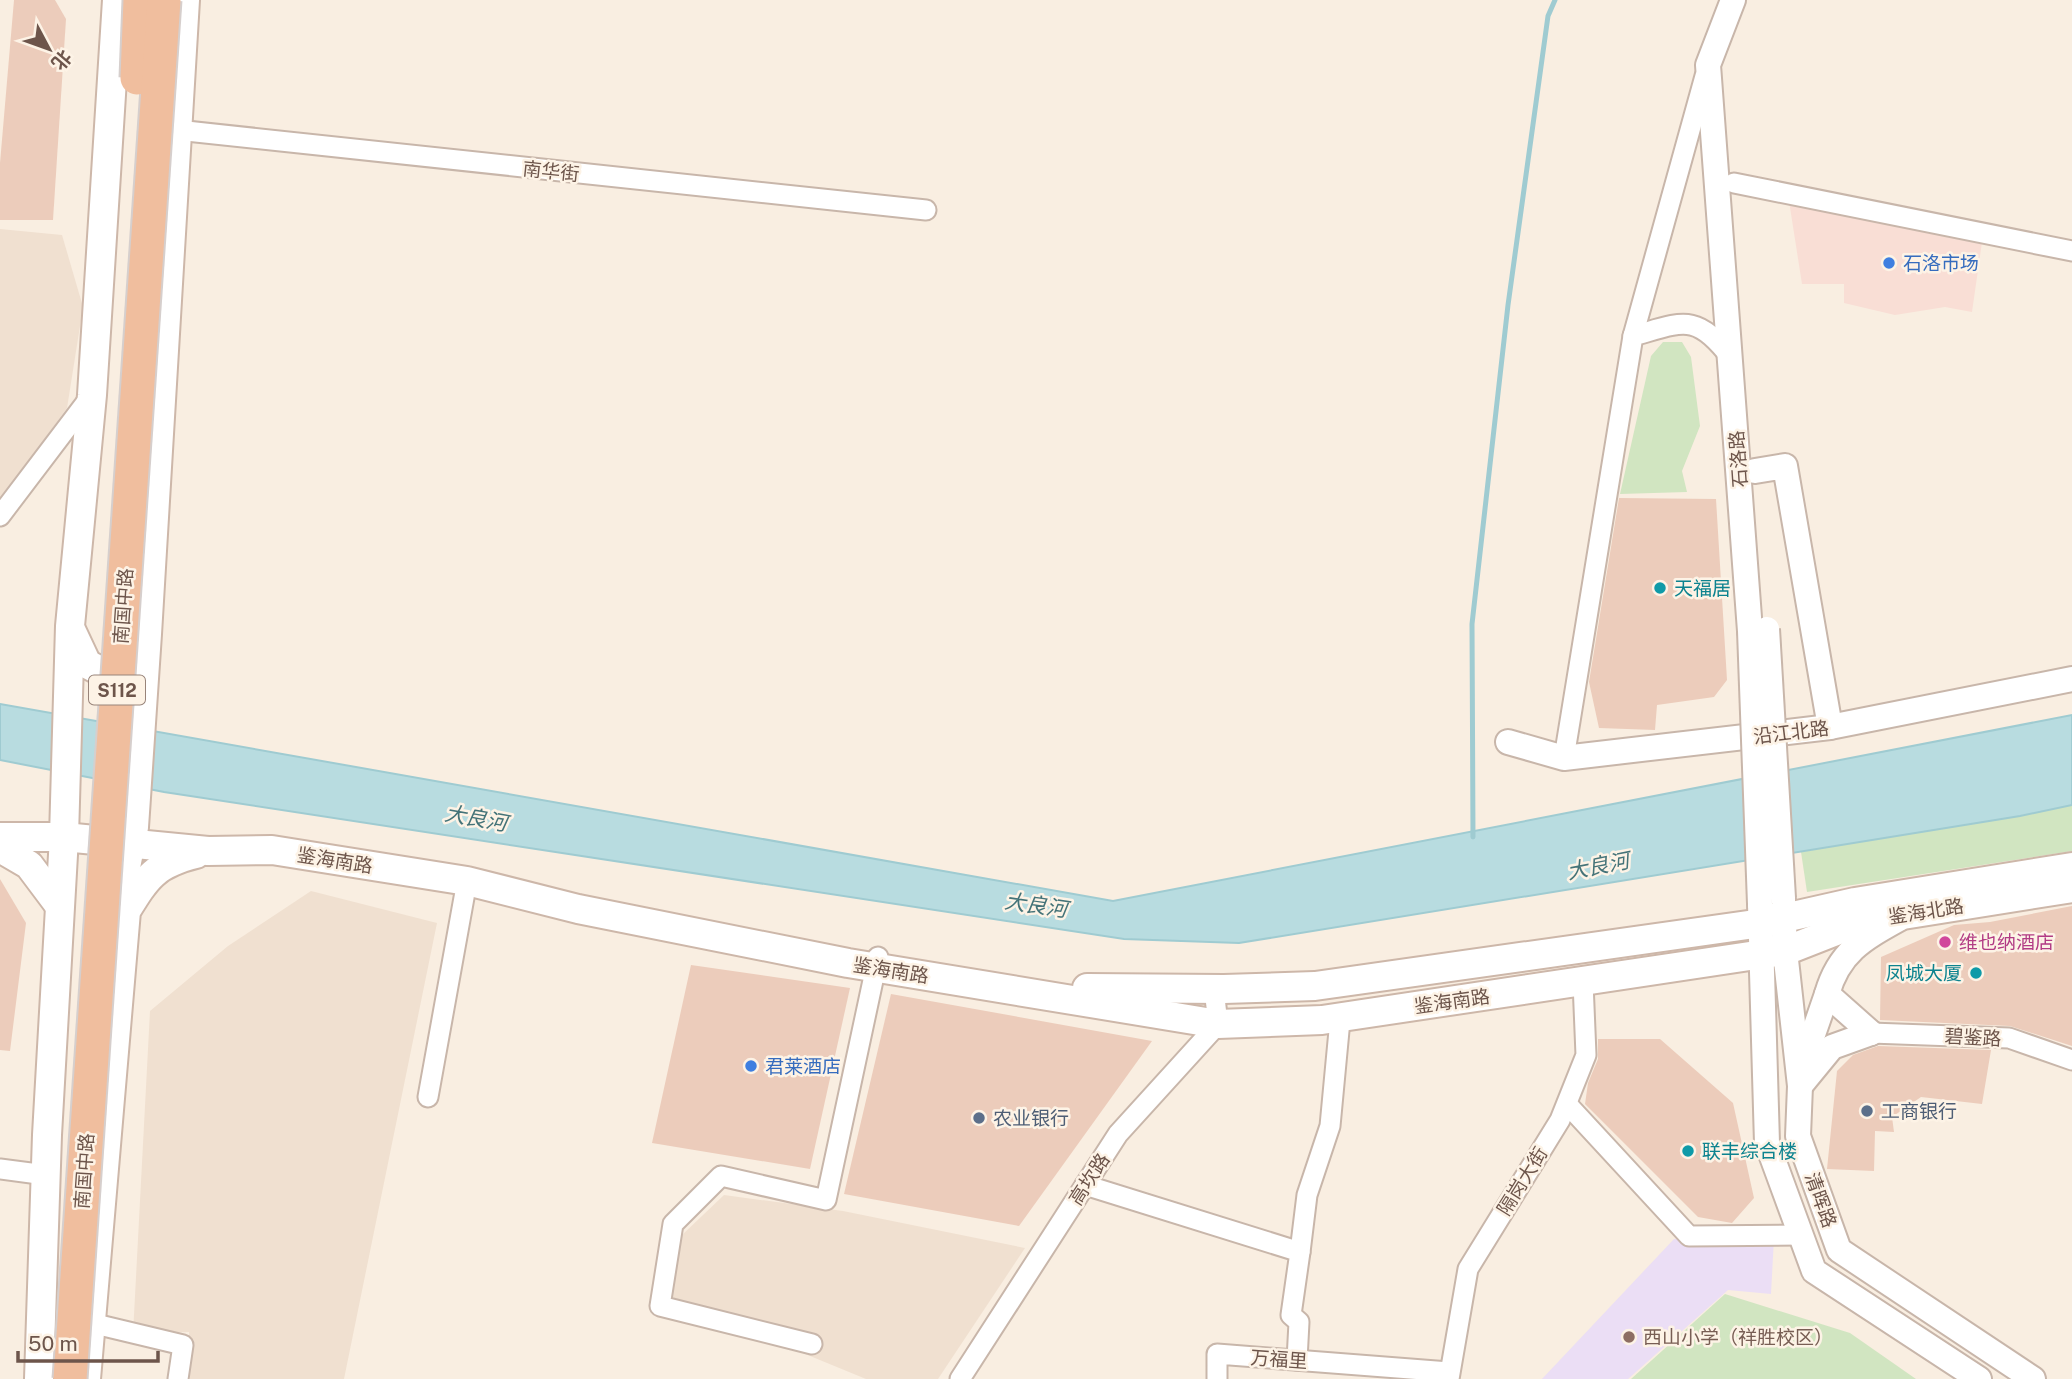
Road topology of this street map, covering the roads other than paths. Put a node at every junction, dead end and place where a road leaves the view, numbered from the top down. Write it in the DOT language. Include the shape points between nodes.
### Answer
graph roads {
  1 [pos="117,0"];
  2 [pos="140,0"];
  3 [pos="164,0"];
  4 [pos="185,0"];
  5 [pos="1733,0"];
  6 [pos="1751,0"];
  7 [pos="1708,65"];
  8 [pos="177,131"];
  9 [pos="1734,183"];
  10 [pos="926,210"];
  11 [pos="2072,251"];
  12 [pos="1633,336"];
  13 [pos="1731,359"];
  14 [pos="92,395"];
  15 [pos="1755,471"];
  16 [pos="0,516"];
  17 [pos="148,622"];
  18 [pos="69,626"];
  19 [pos="1759,630"];
  20 [pos="2072,679"];
  21 [pos="1830,727"];
  22 [pos="1508,742"];
  23 [pos="1564,758"];
  24 [pos="0,818"];
  25 [pos="65,830"];
  26 [pos="133,835"];
  27 [pos="0,837"];
  28 [pos="0,848"];
  29 [pos="208,851"];
  30 [pos="2072,867"];
  31 [pos="467,881"];
  32 [pos="2072,888"];
  33 [pos="59,905"];
  34 [pos="126,911"];
  35 [pos="1772,911"];
  36 [pos="1906,915"];
  37 [pos="1774,952"];
  38 [pos="877,962"];
  39 [pos="1583,982"];
  40 [pos="1214,989"];
  41 [pos="1827,994"];
  42 [pos="1340,1020"];
  43 [pos="1218,1024"];
  44 [pos="1871,1033"];
  45 [pos="2072,1060"];
  46 [pos="1800,1079"];
  47 [pos="428,1097"];
  48 [pos="1567,1104"];
  49 [pos="0,1169"];
  50 [pos="46,1175"];
  51 [pos="1085,1185"];
  52 [pos="1801,1235"];
  53 [pos="1300,1252"];
  54 [pos="91,1323"];
  55 [pos="812,1344"];
  56 [pos="1297,1360"];
  57 [pos="1449,1376"];
  58 [pos="962,1377"];
  59 [pos="39,1379"];
  60 [pos="49,1379"];
  61 [pos="70,1379"];
  62 [pos="86,1379"];
  63 [pos="178,1379"];
  64 [pos="1217,1379"];
  65 [pos="1979,1379"];
  66 [pos="2033,1379"];
  1 -- 14 [label="main road"];
  2 -- 60 [label="highway, 南国中路 / S112, bridge"];
  3 -- 61 [label="highway, 南国中路 / S112, bridge"];
  4 -- 8 [label="main road, 南国中路"];
  5 -- 7 [label="street, 石洛路"];
  6 -- 9 [label="street, 石洛路" via="1725,67"];
  7 -- 12 [label="street"];
  7 -- 13 [label="street, 石洛路"];
  8 -- 10 [label="street, 南华街"];
  8 -- 17 [label="main road, 南国中路"];
  9 -- 11 [label="street"];
  9 -- 15 [label="street, 石洛路"];
  12 -- 13 [label="street" via="1683,322 1712,333"];
  12 -- 23 [label="street"];
  13 -- 19 [label="street, 石洛路"];
  14 -- 16 [label="street"];
  14 -- 18 [label="main road"];
  15 -- 19 [label="street, 石洛路"];
  15 -- 21 [label="street" via="1785,466"];
  17 -- 18 [label="main road" via="136,662 110,676 87,664"];
  17 -- 26 [label="main road, 南国中路"];
  18 -- 25 [label="main road"];
  19 -- 35 [label="street, 石洛路, bridge"];
  20 -- 21 [label="street, 沿江北路"];
  21 -- 23 [label="street, 沿江北路"];
  22 -- 23 [label="street, 沿江北路"];
  24 -- 25 [label="main road, 鉴海南路"];
  25 -- 26 [label="main road, 鉴海南路"];
  25 -- 27 [label="main road, 鉴海南路"];
  25 -- 33 [label="main road"];
  26 -- 29 [label="main road, 鉴海南路"];
  26 -- 34 [label="main road, 南国中路" via="124,877"];
  26 -- 38 [label="main road, 鉴海南路" via="273,838 469,869"];
  28 -- 33 [label="main road" via="29,865"];
  29 -- 31 [label="main road, 鉴海南路" via="272,850"];
  29 -- 34 [label="main road" via="165,863 146,878"];
  30 -- 35 [label="main road, 鉴海北路"];
  31 -- 38 [label="main road, 鉴海南路" via="578,909"];
  31 -- 47 [label="street"];
  32 -- 36 [label="main road, 鉴海北路"];
  33 -- 50 [label="main road"];
  34 -- 54 [label="main road, 南国中路"];
  35 -- 37 [label="street, 清晖路"];
  35 -- 40 [label="main road, 鉴海南路" via="1315,986"];
  36 -- 37 [label="main road, 鉴海北路" via="1859,922"];
  36 -- 41 [label="street" via="1860,941 1834,970"];
  37 -- 39 [label="main road, 鉴海南路"];
  37 -- 46 [label="street, 清晖路"];
  37 -- 52 [label="street, 清晖路" via="1768,1143"];
  38 -- 40 [label="main road, 鉴海南路" via="1078,988"];
  38 -- 43 [label="main road, 鉴海南路"];
  38 -- 55 [label="street" via="826,1200 721,1176 673,1224 660,1306"];
  39 -- 43 [label="main road, 鉴海南路" via="1322,1020"];
  39 -- 48 [label="street, 隔岗大街" via="1586,1055"];
  40 -- 43 [label="street"];
  41 -- 44 [label="street"];
  41 -- 46 [label="street"];
  42 -- 53 [label="street" via="1329,1126 1307,1195"];
  43 -- 51 [label="street, 高坎路" via="1118,1135"];
  44 -- 45 [label="street, 碧鉴路" via="2010,1038"];
  44 -- 46 [label="street" via="1832,1047"];
  46 -- 66 [label="street, 清晖路" via="1798,1136 1839,1250"];
  48 -- 52 [label="street" via="1689,1236"];
  48 -- 57 [label="street, 隔岗大街" via="1468,1269"];
  49 -- 50 [label="street"];
  50 -- 59 [label="main road"];
  51 -- 53 [label="street"];
  51 -- 58 [label="street, 高坎路"];
  52 -- 65 [label="street, 清晖路" via="1814,1271"];
  53 -- 56 [label="street" via="1291,1315 1298,1322"];
  54 -- 62 [label="main road, 南国中路"];
  54 -- 63 [label="street" via="183,1345"];
  56 -- 57 [label="street, 万福里"];
  56 -- 64 [label="street, 万福里" via="1217,1354"];
}
